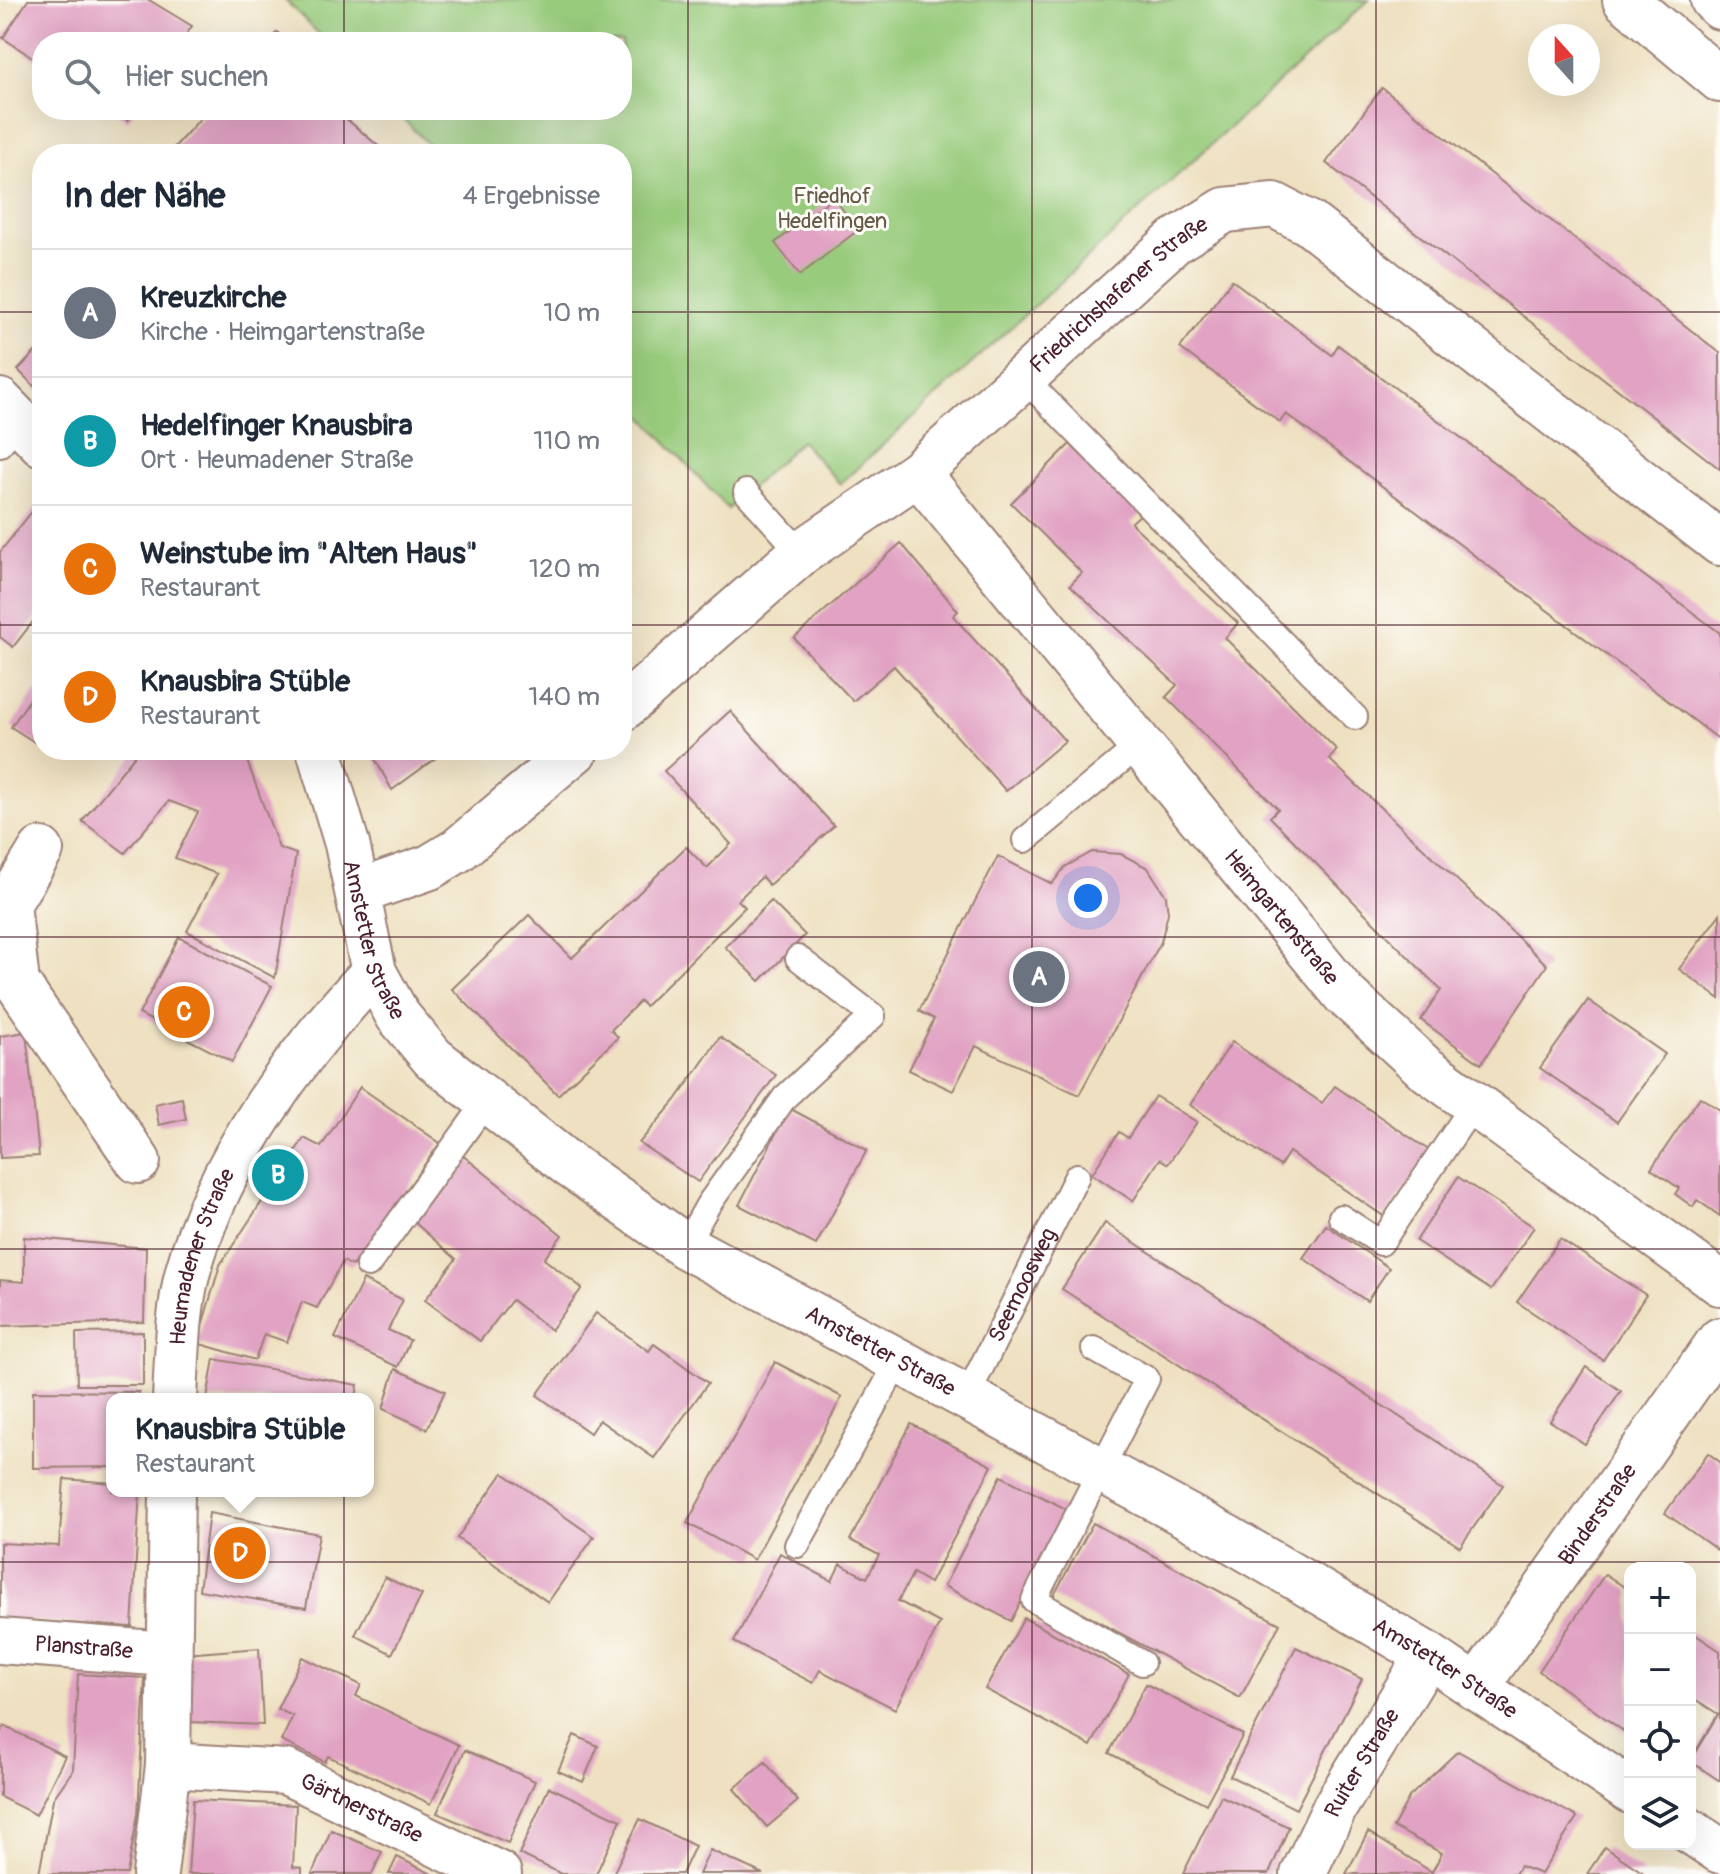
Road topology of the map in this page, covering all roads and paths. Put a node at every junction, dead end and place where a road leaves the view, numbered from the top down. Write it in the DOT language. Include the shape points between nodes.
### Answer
graph roads {
  1 [pos="1625,0"];
  2 [pos="1713,0"];
  3 [pos="1720,7"];
  4 [pos="1720,80"];
  5 [pos="1024,378"];
  6 [pos="918,473"];
  7 [pos="746,492"];
  8 [pos="1720,543"];
  9 [pos="801,553"];
  10 [pos="632,700"];
  11 [pos="1355,717"];
  12 [pos="1141,744"];
  13 [pos="322,760"];
  14 [pos="564,760"];
  15 [pos="1025,840"];
  16 [pos="41,850"];
  17 [pos="359,892"];
  18 [pos="798,958"];
  19 [pos="374,972"];
  20 [pos="9,984"];
  21 [pos="487,1101"];
  22 [pos="1474,1104"];
  23 [pos="138,1161"];
  24 [pos="1077,1176"];
  25 [pos="1341,1217"];
  26 [pos="685,1246"];
  27 [pos="368,1265"];
  28 [pos="1720,1283"];
  29 [pos="1720,1340"];
  30 [pos="1094,1349"];
  31 [pos="899,1360"];
  32 [pos="176,1393"];
  33 [pos="967,1396"];
  34 [pos="1102,1469"];
  35 [pos="172,1497"];
  36 [pos="797,1545"];
  37 [pos="0,1641"];
  38 [pos="167,1654"];
  39 [pos="1428,1655"];
  40 [pos="1142,1663"];
  41 [pos="1476,1688"];
  42 [pos="168,1765"];
  43 [pos="1624,1787"];
  44 [pos="1696,1835"];
  45 [pos="1720,1851"];
  46 [pos="155,1874"];
  47 [pos="499,1874"];
  48 [pos="1303,1874"];
  1 -- 4 [label="main road"];
  2 -- 3 [label="main road"];
  5 -- 6 [label="main road, Friedrichshafener Straße"];
  5 -- 8 [label="main road, Friedrichshafener Straße" via="1175,241 1225,210 1274,205 1309,223"];
  5 -- 11 [label="lane"];
  6 -- 9 [label="main road, Friedrichshafener Straße"];
  6 -- 12 [label="main road, Heimgartenstraße"];
  7 -- 9 [label="lane"];
  9 -- 10 [label="main road, Friedrichshafener Straße"];
  12 -- 15 [label="lane"];
  12 -- 22 [label="main road, Heimgartenstraße" via="1345,995 1425,1068"];
  13 -- 17 [label="main road, Amstetter Straße"];
  14 -- 17 [label="main road" via="458,850 430,867"];
  16 -- 20 [label="main road" via="8,904"];
  17 -- 19 [label="main road, Amstetter Straße"];
  18 -- 26 [label="lane" via="873,1016 785,1097"];
  19 -- 21 [label="main road, Amstetter Straße" via="398,1016 433,1058"];
  19 -- 32 [label="main road, Heumadener Straße" via="321,1027 226,1171 204,1218 187,1275"];
  20 -- 23 [label="main road"];
  21 -- 26 [label="main road, Amstetter Straße"];
  21 -- 27 [label="lane"];
  22 -- 25 [label="lane" via="1381,1243"];
  22 -- 28 [label="main road, Heimgartenstraße"];
  24 -- 33 [label="lane, Seemoosweg"];
  26 -- 31 [label="main road, Amstetter Straße"];
  29 -- 41 [label="main road, Binderstraße"];
  30 -- 34 [label="lane" via="1147,1379"];
  31 -- 33 [label="main road, Amstetter Straße"];
  31 -- 36 [label="lane"];
  33 -- 34 [label="main road, Amstetter Straße"];
  34 -- 39 [label="main road, Amstetter Straße"];
  34 -- 40 [label="lane" via="1034,1600"];
  35 -- 38 [label="main road"];
  37 -- 38 [label="main road, Planstraße"];
  38 -- 42 [label="main road"];
  39 -- 41 [label="main road, Amstetter Straße"];
  39 -- 48 [label="main road, Ruiter Straße" via="1336,1805"];
  41 -- 43 [label="main road, Amstetter Straße"];
  42 -- 46 [label="main road"];
  42 -- 47 [label="main road, Gärtnerstraße" via="286,1772"];
  44 -- 45 [label="main road"];
}
